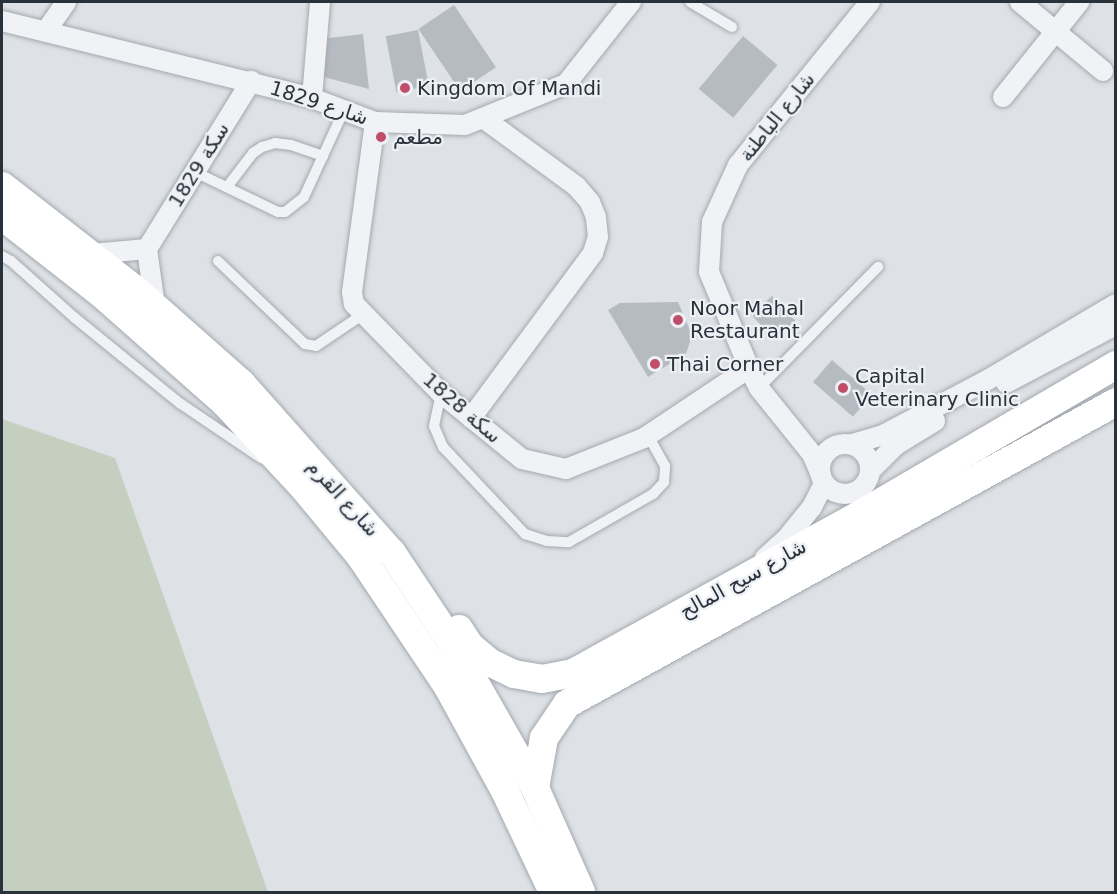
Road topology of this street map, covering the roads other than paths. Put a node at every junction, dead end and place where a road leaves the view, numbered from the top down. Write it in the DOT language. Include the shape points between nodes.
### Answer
graph roads {
  1 [pos="66,2"];
  2 [pos="320,2"];
  3 [pos="631,2"];
  4 [pos="690,2"];
  5 [pos="870,2"];
  6 [pos="1020,2"];
  7 [pos="1079,2"];
  8 [pos="2,21"];
  9 [pos="732,27"];
  10 [pos="46,32"];
  11 [pos="1056,32"];
  12 [pos="1103,71"];
  13 [pos="251,81"];
  14 [pos="1003,97"];
  15 [pos="312,98"];
  16 [pos="344,110"];
  17 [pos="483,118"];
  18 [pos="375,122"];
  19 [pos="323,156"];
  20 [pos="195,172"];
  21 [pos="2,186"];
  22 [pos="227,188"];
  23 [pos="2,216"];
  24 [pos="147,249"];
  25 [pos="92,254"];
  26 [pos="2,256"];
  27 [pos="218,261"];
  28 [pos="878,267"];
  29 [pos="1116,304"];
  30 [pos="155,306"];
  31 [pos="362,315"];
  32 [pos="1116,325"];
  33 [pos="1116,365"];
  34 [pos="749,368"];
  35 [pos="759,388"];
  36 [pos="441,393"];
  37 [pos="1116,402"];
  38 [pos="471,418"];
  39 [pos="648,435"];
  40 [pos="800,436"];
  41 [pos="844,445"];
  42 [pos="871,470"];
  43 [pos="823,479"];
  44 [pos="304,488"];
  45 [pos="392,554"];
  46 [pos="730,585"];
  47 [pos="535,788"];
  48 [pos="566,890"];
  1 -- 10 [label="street"];
  2 -- 15 [label="street"];
  3 -- 17 [label="street, 1829 شارع" via="566,84"];
  4 -- 9 [label="lane"];
  5 -- 34 [label="street, شارع الباطنة" via="738,165 712,222 709,272"];
  6 -- 11 [label="street"];
  7 -- 11 [label="street"];
  8 -- 10 [label="street, 1829 شارع"];
  10 -- 13 [label="street, 1829 شارع"];
  11 -- 12 [label="street"];
  11 -- 14 [label="street"];
  13 -- 15 [label="street, 1829 شارع"];
  13 -- 20 [label="street, سكة 1829"];
  15 -- 16 [label="street, 1829 شارع"];
  16 -- 18 [label="street, 1829 شارع"];
  16 -- 19 [label="lane"];
  17 -- 18 [label="street, 1829 شارع" via="465,125"];
  17 -- 38 [label="street" via="576,186 590,202 598,237 593,253"];
  18 -- 31 [label="street, سكة 1828" via="352,292"];
  19 -- 22 [label="lane" via="275,143 253,153"];
  19 -- 22 [label="lane" via="304,197 285,212"];
  20 -- 22 [label="lane"];
  20 -- 24 [label="street, سكة 1829"];
  21 -- 25 [label="main road, شارع القرم"];
  23 -- 44 [label="main road, شارع القرم" via="104,296 225,403"];
  24 -- 25 [label="street"];
  24 -- 30 [label="street"];
  25 -- 30 [label="main road, شارع القرم"];
  26 -- 44 [label="lane" via="181,404"];
  27 -- 31 [label="lane" via="305,344 316,346"];
  28 -- 35 [label="lane"];
  29 -- 41 [label="street" via="989,379 883,435"];
  30 -- 45 [label="main road, شارع القرم" via="241,383"];
  31 -- 36 [label="street, سكة 1828"];
  32 -- 42 [label="street" via="951,411 896,445"];
  33 -- 46 [label="main road, شارع سيح المالح" via="866,511"];
  34 -- 35 [label="street, شارع الباطنة"];
  34 -- 39 [label="street, سكة 1828"];
  35 -- 40 [label="street, شارع الباطنة"];
  36 -- 38 [label="street, سكة 1828"];
  36 -- 39 [label="lane" via="434,426 443,447 525,534 547,542 569,542 652,494 664,483 665,466"];
  37 -- 47 [label="main road, شارع سيح المالح" via="567,704 544,738"];
  38 -- 39 [label="street, سكة 1828" via="522,459 566,470"];
  40 -- 41 [label="street" via="820,444"];
  40 -- 43 [label="street, شارع الباطنة"];
  41 -- 42 [label="street" via="863,451"];
  41 -- 43 [label="street" via="822,460"];
  42 -- 43 [label="street" via="865,485 852,493 836,492"];
  43 -- 46 [label="street" via="812,507 786,539"];
  44 -- 48 [label="main road, شارع القرم" via="361,557 448,687"];
  45 -- 46 [label="main road, شارع سيح المالح" via="424,578 470,646 489,662 513,674 542,678 573,673"];
  45 -- 47 [label="main road, شارع القرم" via="454,646"];
  47 -- 48 [label="main road, شارع القرم"];
}
